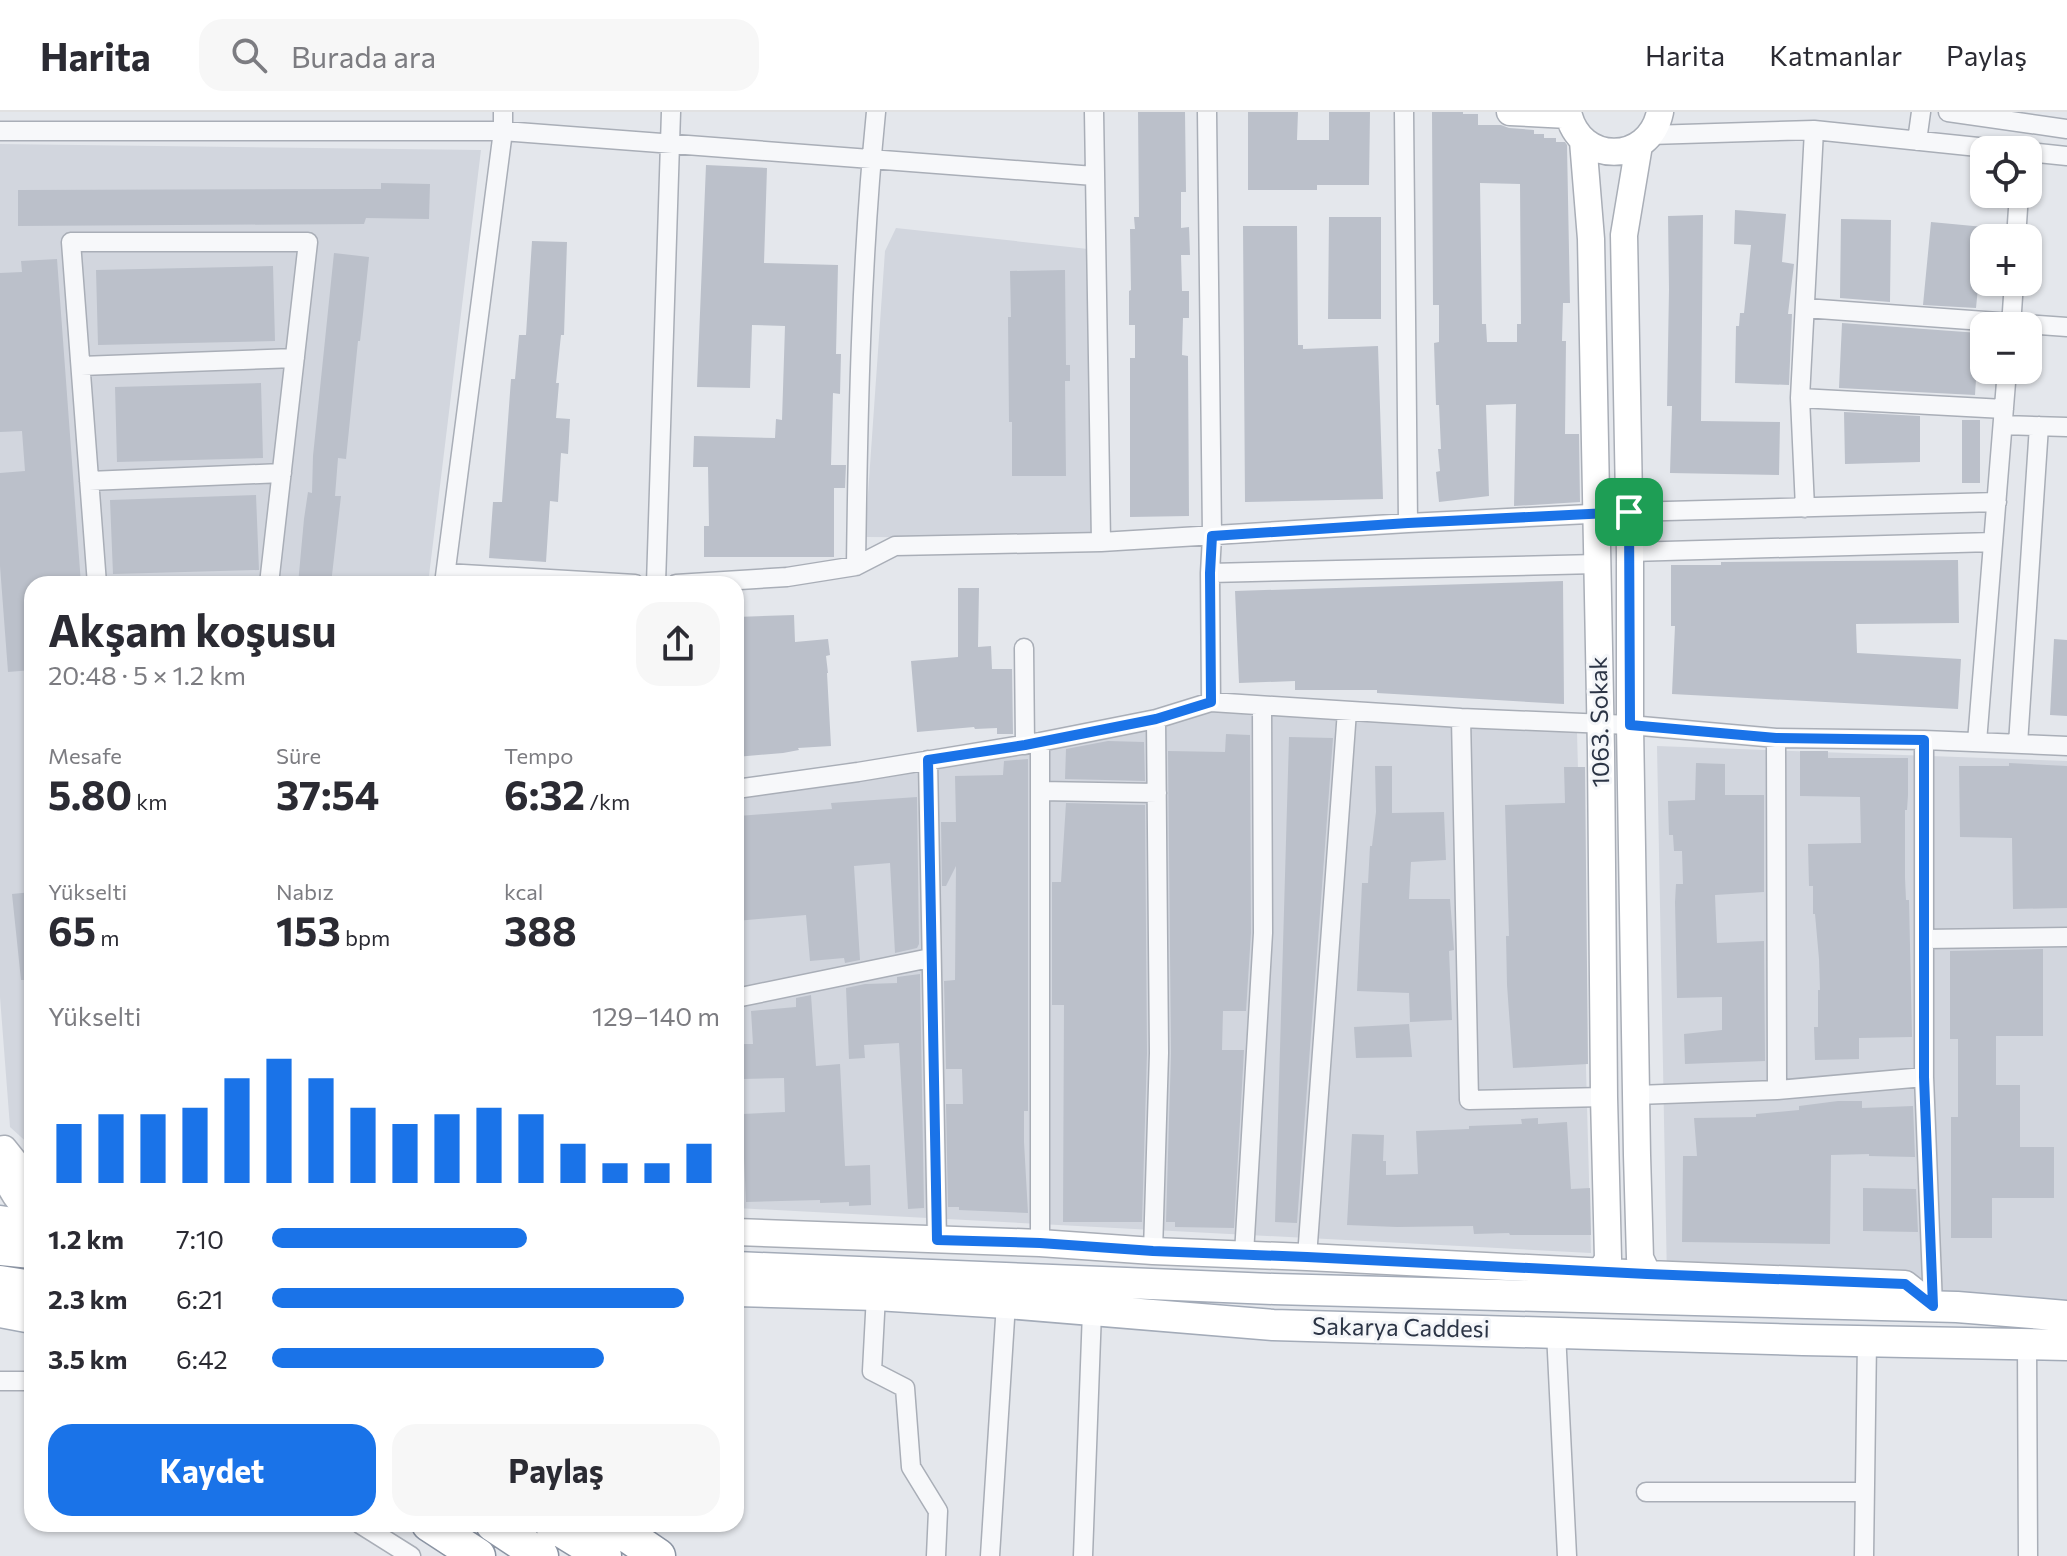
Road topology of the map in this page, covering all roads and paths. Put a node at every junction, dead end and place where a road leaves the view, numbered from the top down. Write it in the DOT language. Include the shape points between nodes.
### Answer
graph roads {
  1 [pos="671,112"];
  2 [pos="876,112"];
  3 [pos="1094,112"];
  4 [pos="1207,112"];
  5 [pos="1404,112"];
  6 [pos="1510,112"];
  7 [pos="1921,112"];
  8 [pos="1948,112"];
  9 [pos="1568,114"];
  10 [pos="238,122"];
  11 [pos="503,122"];
  12 [pos="2067,129"];
  13 [pos="1814,130"];
  14 [pos="0,131"];
  15 [pos="1650,131"];
  16 [pos="1583,141"];
  17 [pos="1917,141"];
  18 [pos="669,144"];
  19 [pos="1970,146"];
  20 [pos="2042,153"];
  21 [pos="2067,156"];
  22 [pos="871,159"];
  23 [pos="1094,176"];
  24 [pos="1805,308"];
  25 [pos="1970,321"];
  26 [pos="2042,326"];
  27 [pos="2067,327"];
  28 [pos="295,358"];
  29 [pos="81,366"];
  30 [pos="2006,384"];
  31 [pos="1800,398"];
  32 [pos="2003,417"];
  33 [pos="2039,426"];
  34 [pos="2067,427"];
  35 [pos="282,473"];
  36 [pos="89,481"];
  37 [pos="1997,502"];
  38 [pos="1805,508"];
  39 [pos="1629,512"];
  40 [pos="1596,515"];
  41 [pos="1408,523"];
  42 [pos="1212,536"];
  43 [pos="1101,542"];
  44 [pos="1993,542"];
  45 [pos="1630,552"];
  46 [pos="1597,564"];
  47 [pos="856,566"];
  48 [pos="1210,573"];
  49 [pos="96,576"];
  50 [pos="270,576"];
  51 [pos="445,576"];
  52 [pos="656,576"];
  53 [pos="744,580"];
  54 [pos="1024,648"];
  55 [pos="1211,702"];
  56 [pos="1262,706"];
  57 [pos="1347,711"];
  58 [pos="1461,718"];
  59 [pos="1156,719"];
  60 [pos="1599,725"];
  61 [pos="1630,725"];
  62 [pos="1776,738"];
  63 [pos="1924,740"];
  64 [pos="1977,742"];
  65 [pos="1032,743"];
  66 [pos="2018,744"];
  67 [pos="2067,746"];
  68 [pos="928,760"];
  69 [pos="744,788"];
  70 [pos="1040,791"];
  71 [pos="1157,793"];
  72 [pos="2067,937"];
  73 [pos="1924,939"];
  74 [pos="930,958"];
  75 [pos="744,996"];
  76 [pos="1924,1077"];
  77 [pos="1777,1090"];
  78 [pos="1636,1095"];
  79 [pos="1604,1097"];
  80 [pos="0,1143"];
  81 [pos="0,1151"];
  82 [pos="24,1174"];
  83 [pos="24,1206"];
  84 [pos="0,1221"];
  85 [pos="24,1225"];
  86 [pos="744,1232"];
  87 [pos="937,1240"];
  88 [pos="1040,1243"];
  89 [pos="0,1248"];
  90 [pos="24,1250"];
  91 [pos="1153,1251"];
  92 [pos="1244,1254"];
  93 [pos="1307,1257"];
  94 [pos="744,1267"];
  95 [pos="0,1283"];
  96 [pos="1593,1284"];
  97 [pos="24,1287"];
  98 [pos="1653,1287"];
  99 [pos="744,1291"];
  100 [pos="876,1295"];
  101 [pos="1006,1303"];
  102 [pos="1933,1306"];
  103 [pos="1092,1311"];
  104 [pos="0,1312"];
  105 [pos="2063,1315"];
  106 [pos="24,1316"];
  107 [pos="1556,1332"];
  108 [pos="1867,1341"];
  109 [pos="2027,1344"];
  110 [pos="2067,1345"];
  111 [pos="0,1381"];
  112 [pos="24,1381"];
  113 [pos="1646,1492"];
  114 [pos="1865,1492"];
  115 [pos="373,1532"];
  116 [pos="441,1532"];
  117 [pos="505,1532"];
  118 [pos="565,1532"];
  119 [pos="623,1532"];
  120 [pos="411,1556"];
  121 [pos="478,1556"];
  122 [pos="541,1556"];
  123 [pos="604,1556"];
  124 [pos="658,1556"];
  125 [pos="936,1556"];
  126 [pos="990,1556"];
  127 [pos="1083,1556"];
  128 [pos="1567,1556"];
  129 [pos="1864,1556"];
  130 [pos="2028,1556"];
  1 -- 18 [label="street"];
  2 -- 22 [label="street"];
  3 -- 23 [label="street"];
  4 -- 42 [label="street"];
  5 -- 41 [label="street"];
  6 -- 9 [label="main road"];
  7 -- 17 [label="street"];
  8 -- 12 [label="street"];
  9 -- 16 [label="main road"];
  10 -- 11 [label="street"];
  10 -- 14 [label="street"];
  11 -- 18 [label="street"];
  11 -- 51 [label="street"];
  13 -- 15 [label="street"];
  13 -- 17 [label="street"];
  13 -- 24 [label="street"];
  15 -- 16 [label="main road" via="1625,151 1596,149"];
  15 -- 39 [label="main road, 1063. Sokak" via="1624,235"];
  16 -- 40 [label="main road, 1063. Sokak" via="1591,239"];
  17 -- 19 [label="street"];
  18 -- 22 [label="street"];
  18 -- 52 [label="street"];
  20 -- 21 [label="street"];
  22 -- 23 [label="street"];
  22 -- 47 [label="street"];
  23 -- 43 [label="street"];
  24 -- 25 [label="street"];
  24 -- 31 [label="street"];
  26 -- 27 [label="street"];
  28 -- 29 [label="street"];
  28 -- 29 [label="street" via="308,242 71,242"];
  28 -- 35 [label="street"];
  29 -- 36 [label="street"];
  30 -- 32 [label="street"];
  31 -- 32 [label="street"];
  31 -- 38 [label="street"];
  32 -- 33 [label="street"];
  32 -- 37 [label="street"];
  33 -- 34 [label="street"];
  33 -- 66 [label="street"];
  35 -- 36 [label="street"];
  35 -- 50 [label="street"];
  36 -- 49 [label="street"];
  37 -- 38 [label="street"];
  37 -- 44 [label="street"];
  38 -- 39 [label="street"];
  39 -- 40 [label="street"];
  39 -- 45 [label="main road, 1063. Sokak"];
  40 -- 41 [label="street"];
  40 -- 46 [label="main road, 1063. Sokak"];
  41 -- 42 [label="street"];
  42 -- 43 [label="street"];
  42 -- 48 [label="street"];
  43 -- 47 [label="street" via="895,546"];
  44 -- 45 [label="street"];
  44 -- 64 [label="street"];
  45 -- 61 [label="main road, 1063. Sokak"];
  46 -- 48 [label="street"];
  46 -- 60 [label="main road, 1063. Sokak"];
  47 -- 53 [label="street"];
  48 -- 55 [label="street"];
  54 -- 65 [label="street"];
  55 -- 56 [label="street"];
  55 -- 59 [label="street"];
  56 -- 57 [label="street"];
  56 -- 92 [label="street" via="1263,933"];
  57 -- 58 [label="street"];
  57 -- 93 [label="street"];
  58 -- 60 [label="street"];
  58 -- 79 [label="street" via="1469,1100"];
  59 -- 65 [label="street"];
  59 -- 71 [label="street"];
  60 -- 61 [label="street"];
  60 -- 79 [label="main road, 1063. Sokak"];
  61 -- 62 [label="street"];
  61 -- 78 [label="main road, 1063. Sokak"];
  62 -- 63 [label="street"];
  62 -- 77 [label="street"];
  63 -- 64 [label="street"];
  63 -- 73 [label="street"];
  64 -- 66 [label="street"];
  65 -- 68 [label="street"];
  65 -- 70 [label="street"];
  66 -- 67 [label="street"];
  68 -- 69 [label="street"];
  68 -- 74 [label="street"];
  70 -- 71 [label="street"];
  70 -- 88 [label="street"];
  71 -- 91 [label="street" via="1159,1053"];
  72 -- 73 [label="street"];
  73 -- 76 [label="street"];
  74 -- 75 [label="street"];
  74 -- 87 [label="street"];
  76 -- 77 [label="street"];
  76 -- 102 [label="street"];
  77 -- 78 [label="street"];
  78 -- 98 [label="main road, 1063. Sokak" via="1640,1258"];
  79 -- 96 [label="main road, 1063. Sokak" via="1608,1259"];
  80 -- 82 [label="main road"];
  81 -- 83 [label="main road" via="4,1171"];
  84 -- 85 [label="main road"];
  86 -- 87 [label="main road"];
  87 -- 88 [label="main road"];
  88 -- 91 [label="main road"];
  89 -- 90 [label="highway"];
  91 -- 92 [label="main road"];
  92 -- 93 [label="main road"];
  93 -- 96 [label="main road"];
  94 -- 96 [label="main road, Sakarya Caddesi" via="1261,1288"];
  95 -- 97 [label="highway"];
  96 -- 98 [label="main road, Sakarya Caddesi"];
  98 -- 102 [label="main road, Sakarya Caddesi"];
  99 -- 100 [label="main road, Sakarya Caddesi"];
  100 -- 101 [label="main road, Sakarya Caddesi"];
  100 -- 125 [label="street" via="872,1371 905,1388 911,1467 938,1511"];
  101 -- 103 [label="main road, Sakarya Caddesi"];
  101 -- 126 [label="street"];
  102 -- 105 [label="main road, Sakarya Caddesi"];
  103 -- 107 [label="main road, Sakarya Caddesi" via="1273,1325"];
  103 -- 127 [label="street"];
  104 -- 106 [label="main road"];
  107 -- 108 [label="main road, Sakarya Caddesi"];
  107 -- 128 [label="street"];
  108 -- 109 [label="main road, Sakarya Caddesi"];
  108 -- 114 [label="street"];
  109 -- 110 [label="main road, Sakarya Caddesi"];
  109 -- 130 [label="street"];
  111 -- 112 [label="street"];
  113 -- 114 [label="street"];
  114 -- 129 [label="street"];
  115 -- 120 [label="street"];
  116 -- 121 [label="highway"];
  117 -- 122 [label="highway"];
  118 -- 123 [label="highway"];
  119 -- 124 [label="highway"];
}
